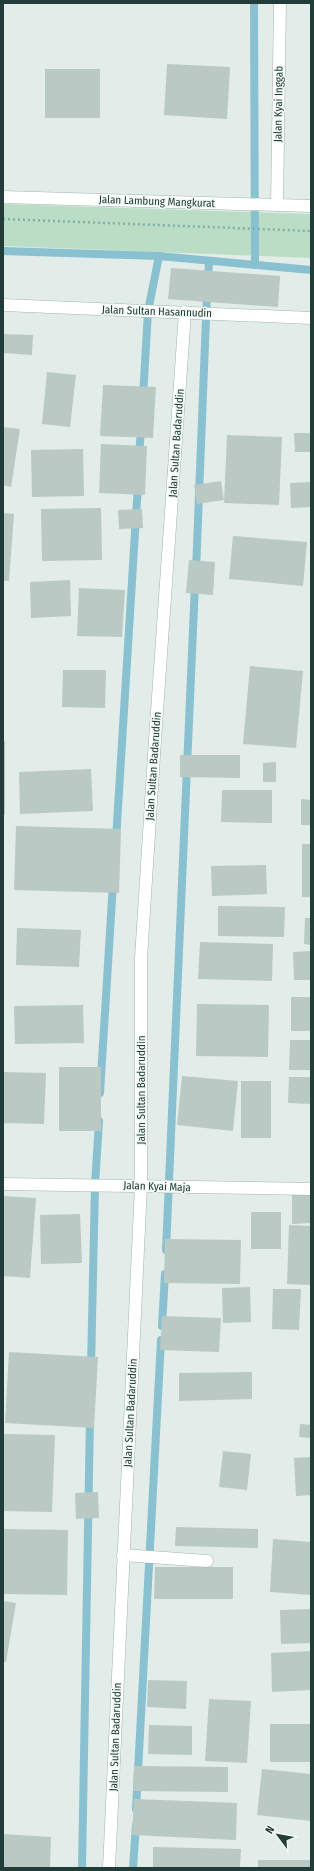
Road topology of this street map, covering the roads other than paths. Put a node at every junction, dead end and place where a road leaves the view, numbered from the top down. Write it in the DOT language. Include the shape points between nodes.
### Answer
graph roads {
  1 [pos="280,3"];
  2 [pos="3,197"];
  3 [pos="277,205"];
  4 [pos="311,206"];
  5 [pos="3,305"];
  6 [pos="185,312"];
  7 [pos="311,318"];
  8 [pos="3,1184"];
  9 [pos="141,1186"];
  10 [pos="311,1189"];
  11 [pos="123,1555"];
  12 [pos="207,1561"];
  13 [pos="109,1868"];
  1 -- 3 [label="street, Jalan Kyai Inggab"];
  2 -- 3 [label="street, Jalan Lambung Mangkurat"];
  3 -- 4 [label="street, Jalan Lambung Mangkurat"];
  5 -- 6 [label="street, Jalan Sultan Hasannudin"];
  6 -- 7 [label="street, Jalan Sultan Hasannudin"];
  6 -- 9 [label="street, Jalan Sultan Badaruddin" via="141,958"];
  8 -- 9 [label="street, Jalan Kyai Maja"];
  9 -- 10 [label="street, Jalan Kyai Maja"];
  9 -- 11 [label="street, Jalan Sultan Badaruddin"];
  11 -- 12 [label="street"];
  11 -- 13 [label="street, Jalan Sultan Badaruddin"];
}
